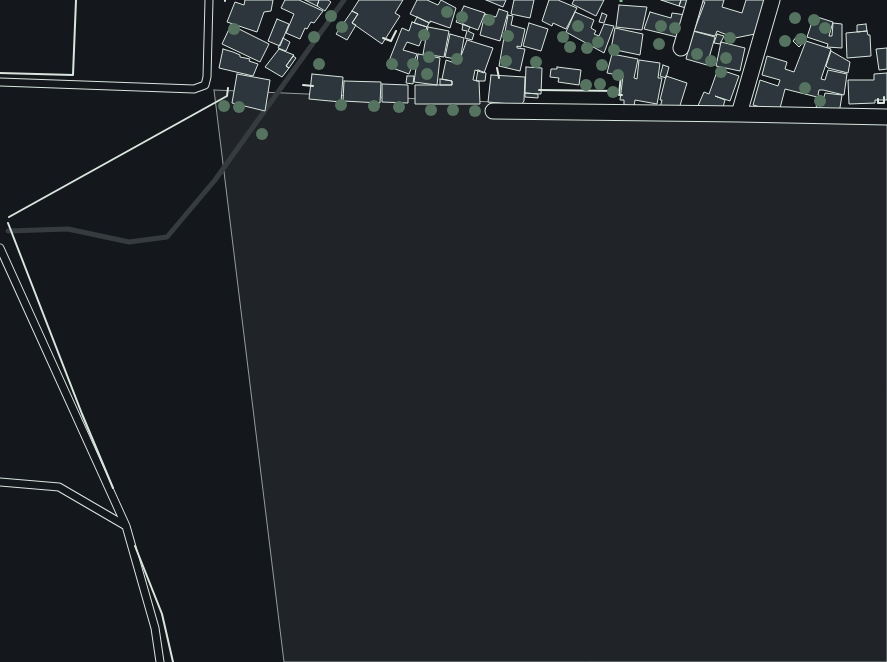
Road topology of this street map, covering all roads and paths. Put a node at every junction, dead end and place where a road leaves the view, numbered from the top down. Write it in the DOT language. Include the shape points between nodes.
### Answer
graph roads {
  1 [pos="209,0"];
  2 [pos="695,0"];
  3 [pos="772,0"];
  4 [pos="681,48"];
  5 [pos="0,82"];
  6 [pos="494,111"];
  7 [pos="739,114"];
  8 [pos="887,117"];
  9 [pos="0,248"];
  10 [pos="0,482"];
  11 [pos="126,526"];
  12 [pos="160,662"];
  1 -- 5 [label="lane" via="205,85 194,89"];
  2 -- 4 [label="street"];
  3 -- 7 [label="street"];
  6 -- 7 [label="street"];
  7 -- 8 [label="street"];
  9 -- 11 [label="lane"];
  10 -- 11 [label="lane" via="59,487"];
  11 -- 12 [label="lane" via="156,628"];
}
